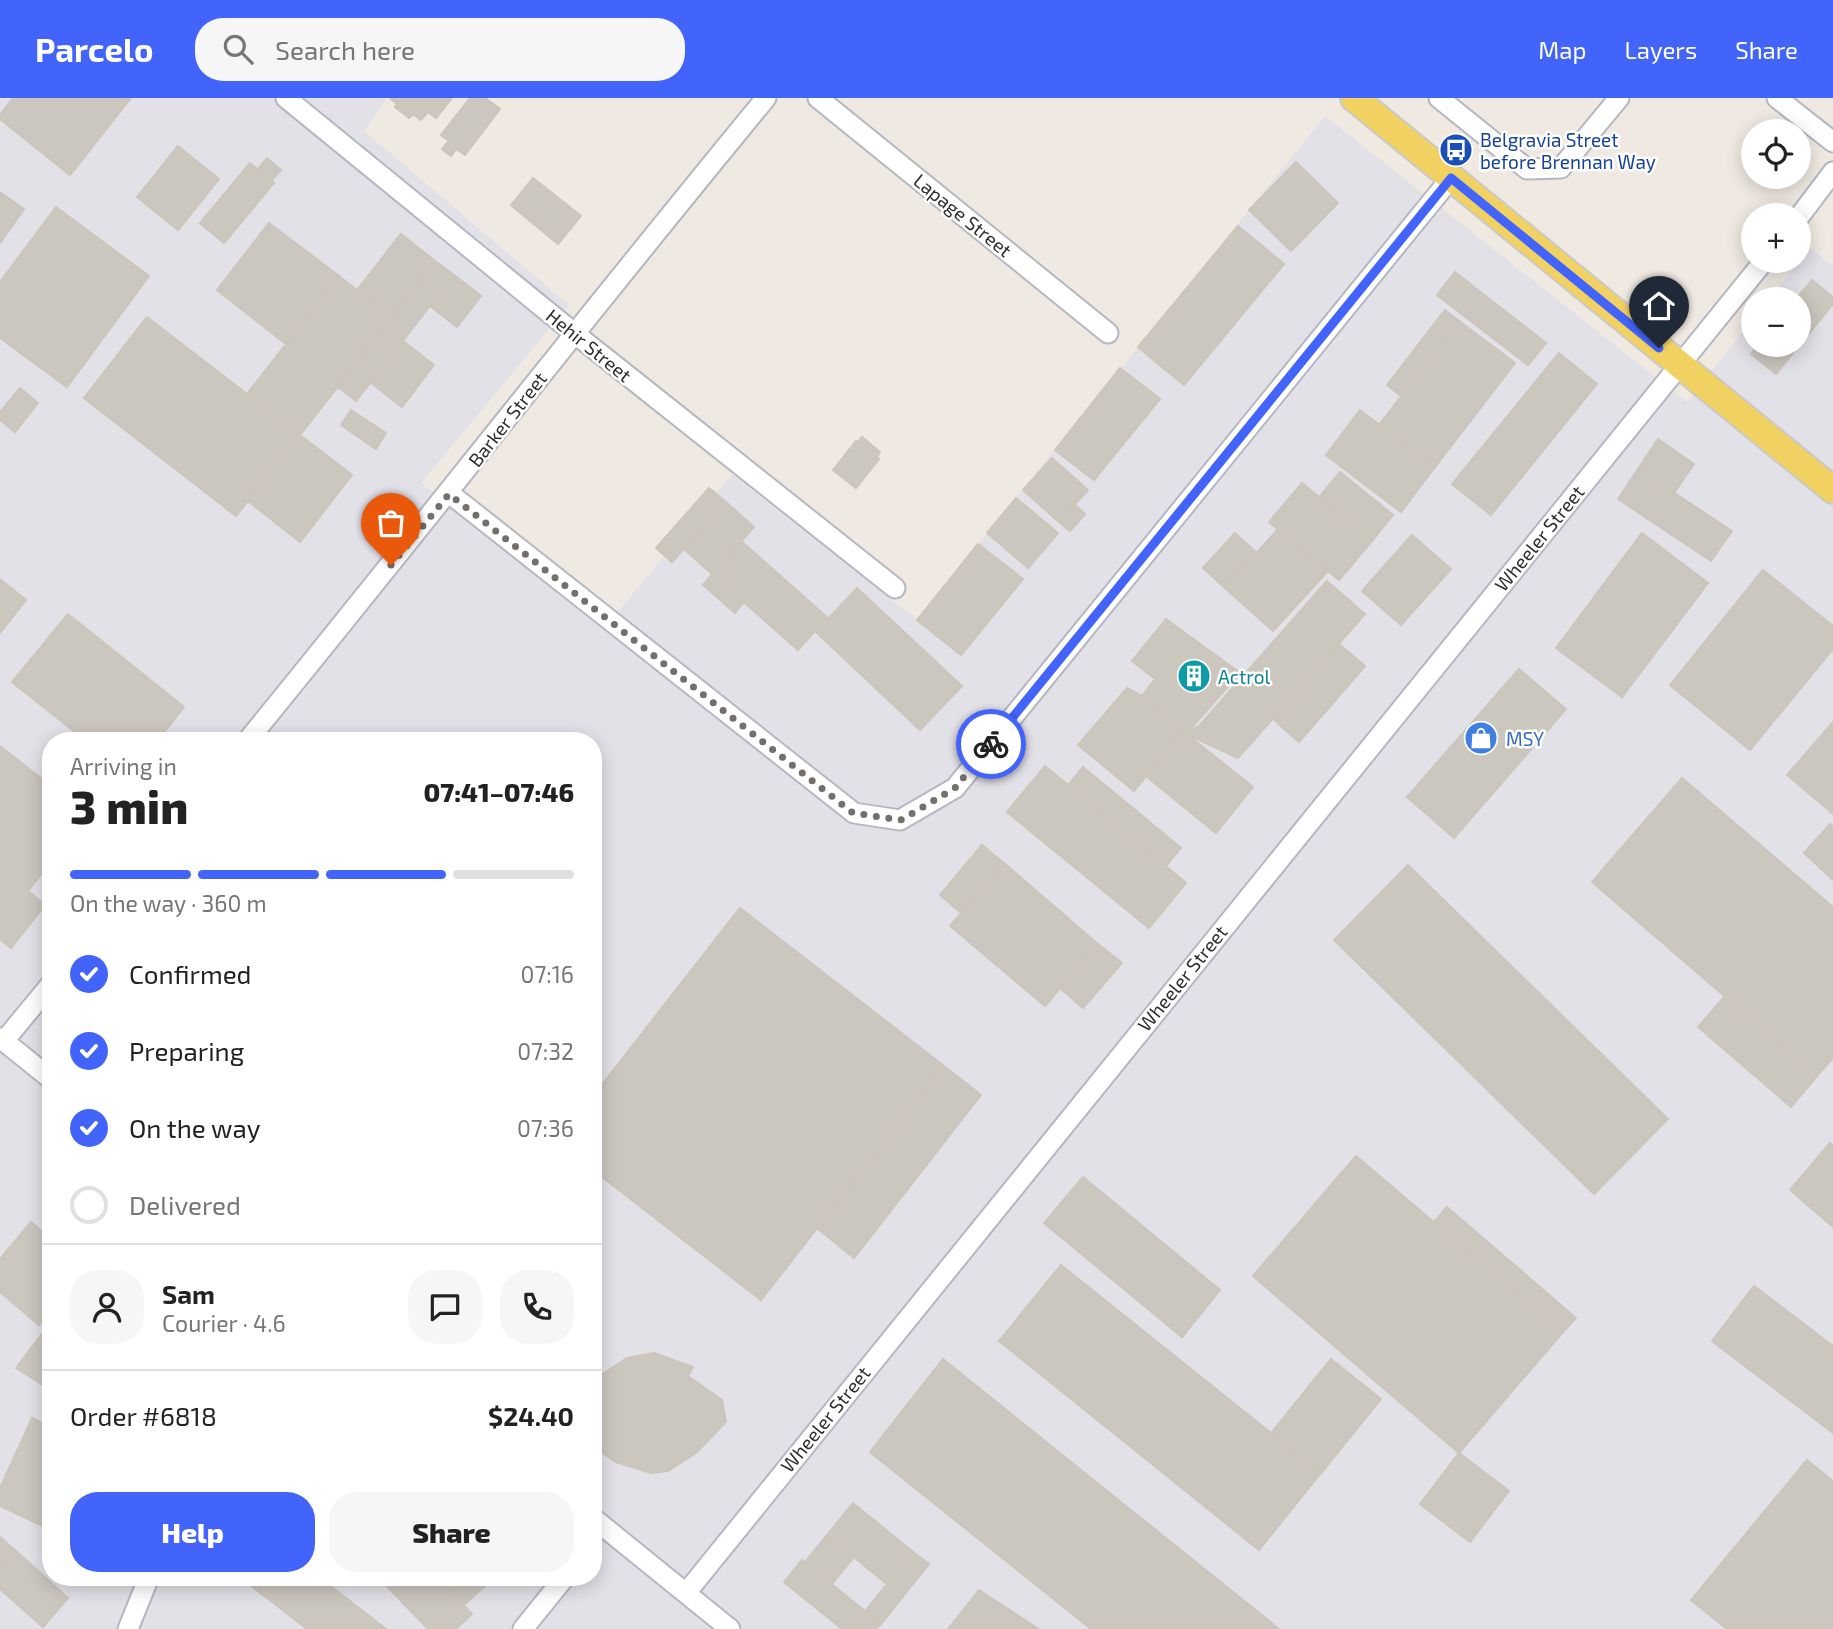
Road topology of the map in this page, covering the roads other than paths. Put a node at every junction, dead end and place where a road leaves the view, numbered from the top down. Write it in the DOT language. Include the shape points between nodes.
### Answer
graph roads {
  1 [pos="286,98"];
  2 [pos="766,98"];
  3 [pos="818,98"];
  4 [pos="1354,98"];
  5 [pos="1439,98"];
  6 [pos="1619,98"];
  7 [pos="1777,98"];
  8 [pos="1833,142"];
  9 [pos="1833,172"];
  10 [pos="1451,178"];
  11 [pos="1810,203"];
  12 [pos="1755,273"];
  13 [pos="574,333"];
  14 [pos="1108,333"];
  15 [pos="1679,364"];
  16 [pos="1833,490"];
  17 [pos="449,494"];
  18 [pos="895,588"];
  19 [pos="255,732"];
  20 [pos="42,994"];
  21 [pos="2,1040"];
  22 [pos="42,1072"];
  23 [pos="602,1533"];
  24 [pos="145,1586"];
  25 [pos="558,1586"];
  26 [pos="685,1593"];
  27 [pos="128,1629"];
  28 [pos="523,1629"];
  29 [pos="730,1629"];
  1 -- 13 [label="street, Hehir Street"];
  2 -- 13 [label="street, Barker Street"];
  3 -- 14 [label="street, Lapage Street"];
  4 -- 10 [label="main road"];
  5 -- 6 [label="street" via="1527,169 1561,168"];
  7 -- 8 [label="street"];
  9 -- 11 [label="street"];
  10 -- 15 [label="main road"];
  10 -- 17 [label="street" via="955,788 901,820 853,813"];
  12 -- 15 [label="street, Wheeler Street"];
  13 -- 17 [label="street, Barker Street"];
  13 -- 18 [label="street, Hehir Street"];
  15 -- 16 [label="main road"];
  15 -- 26 [label="street, Wheeler Street"];
  17 -- 19 [label="street, Barker Street"];
  20 -- 21 [label="street"];
  21 -- 22 [label="street"];
  23 -- 26 [label="street"];
  24 -- 27 [label="street"];
  25 -- 28 [label="street"];
  26 -- 29 [label="street"];
}
